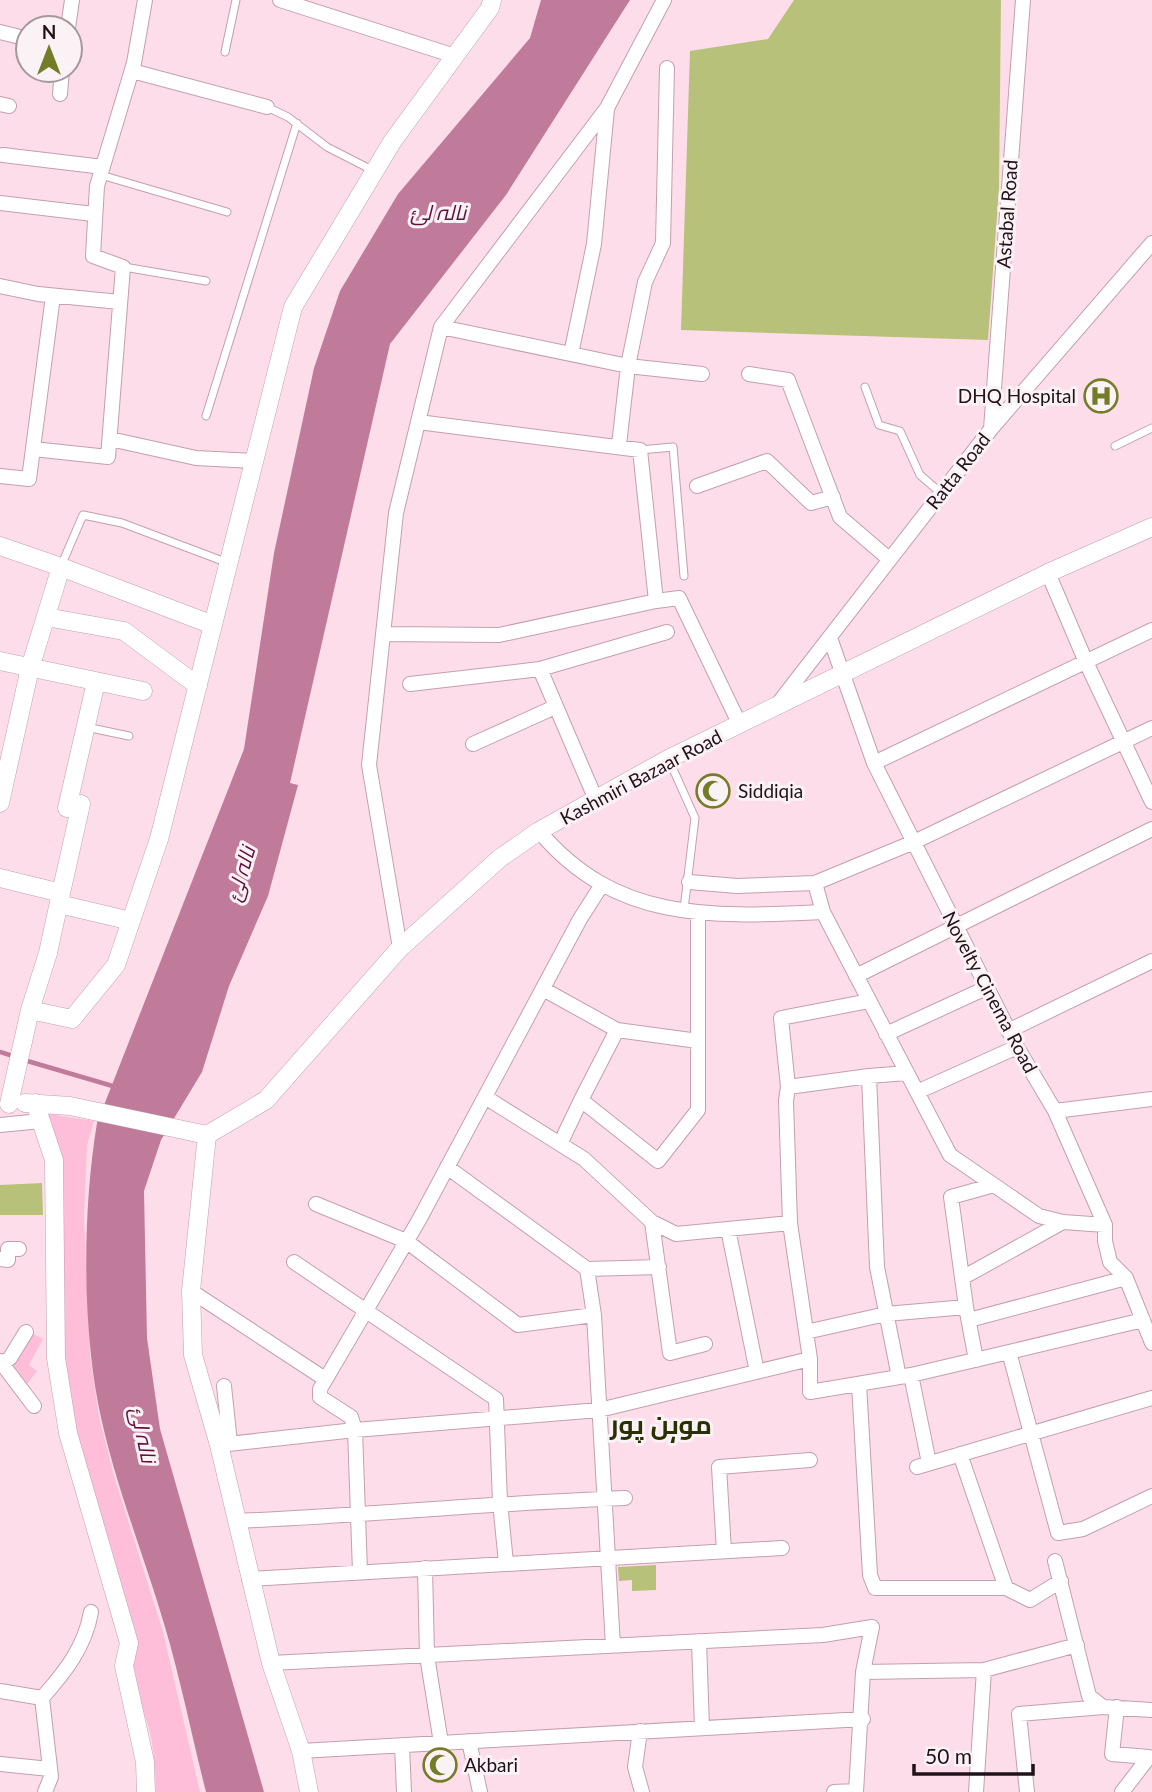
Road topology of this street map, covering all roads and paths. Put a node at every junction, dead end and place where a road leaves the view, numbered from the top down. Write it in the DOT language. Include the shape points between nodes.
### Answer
graph roads {
  1 [pos="145,0"];
  2 [pos="236,0"];
  3 [pos="280,0"];
  4 [pos="492,0"];
  5 [pos="664,0"];
  6 [pos="1023,0"];
  7 [pos="225,52"];
  8 [pos="455,56"];
  9 [pos="667,68"];
  10 [pos="132,71"];
  11 [pos="61,84"];
  12 [pos="60,94"];
  13 [pos="267,107"];
  14 [pos="607,108"];
  15 [pos="297,124"];
  16 [pos="3,155"];
  17 [pos="101,171"];
  18 [pos="375,171"];
  19 [pos="0,203"];
  20 [pos="227,212"];
  21 [pos="93,214"];
  22 [pos="1152,243"];
  23 [pos="123,267"];
  24 [pos="206,281"];
  25 [pos="0,286"];
  26 [pos="53,296"];
  27 [pos="120,302"];
  28 [pos="441,327"];
  29 [pos="571,354"];
  30 [pos="628,366"];
  31 [pos="702,374"];
  32 [pos="748,374"];
  33 [pos="865,387"];
  34 [pos="206,416"];
  35 [pos="418,422"];
  36 [pos="1152,428"];
  37 [pos="991,429"];
  38 [pos="110,439"];
  39 [pos="619,445"];
  40 [pos="1115,446"];
  41 [pos="33,449"];
  42 [pos="640,450"];
  43 [pos="254,461"];
  44 [pos="0,476"];
  45 [pos="697,486"];
  46 [pos="941,493"];
  47 [pos="833,497"];
  48 [pos="1152,527"];
  49 [pos="0,546"];
  50 [pos="889,559"];
  51 [pos="228,563"];
  52 [pos="61,567"];
  53 [pos="1048,573"];
  54 [pos="684,576"];
  55 [pos="656,601"];
  56 [pos="46,617"];
  57 [pos="213,625"];
  58 [pos="1152,630"];
  59 [pos="667,632"];
  60 [pos="384,634"];
  61 [pos="830,638"];
  62 [pos="0,661"];
  63 [pos="1086,662"];
  64 [pos="30,668"];
  65 [pos="540,669"];
  66 [pos="844,674"];
  67 [pos="96,682"];
  68 [pos="410,684"];
  69 [pos="198,686"];
  70 [pos="143,691"];
  71 [pos="555,707"];
  72 [pos="775,709"];
  73 [pos="740,725"];
  74 [pos="86,727"];
  75 [pos="1152,728"];
  76 [pos="129,736"];
  77 [pos="1124,742"];
  78 [pos="473,744"];
  79 [pos="668,759"];
  80 [pos="874,763"];
  81 [pos="596,800"];
  82 [pos="1152,802"];
  83 [pos="0,803"];
  84 [pos="1152,829"];
  85 [pos="540,831"];
  86 [pos="914,842"];
  87 [pos="0,878"];
  88 [pos="689,882"];
  89 [pos="815,883"];
  90 [pos="601,886"];
  91 [pos="60,899"];
  92 [pos="823,912"];
  93 [pos="690,913"];
  94 [pos="131,921"];
  95 [pos="954,926"];
  96 [pos="400,948"];
  97 [pos="1152,961"];
  98 [pos="856,976"];
  99 [pos="986,988"];
  100 [pos="542,989"];
  101 [pos="869,1001"];
  102 [pos="29,1017"];
  103 [pos="617,1030"];
  104 [pos="1008,1031"];
  105 [pos="886,1034"];
  106 [pos="698,1041"];
  107 [pos="1017,1047"];
  108 [pos="907,1073"];
  109 [pos="869,1076"];
  110 [pos="788,1087"];
  111 [pos="917,1093"];
  112 [pos="485,1097"];
  113 [pos="1152,1099"];
  114 [pos="581,1100"];
  115 [pos="35,1103"];
  116 [pos="5,1105"];
  117 [pos="1055,1111"];
  118 [pos="41,1121"];
  119 [pos="0,1125"];
  120 [pos="207,1135"];
  121 [pos="560,1144"];
  122 [pos="447,1167"];
  123 [pos="994,1185"];
  124 [pos="316,1204"];
  125 [pos="652,1222"];
  126 [pos="1063,1222"];
  127 [pos="790,1223"];
  128 [pos="1105,1225"];
  129 [pos="728,1229"];
  130 [pos="407,1241"];
  131 [pos="19,1249"];
  132 [pos="0,1259"];
  133 [pos="294,1262"];
  134 [pos="659,1267"];
  135 [pos="587,1269"];
  136 [pos="962,1278"];
  137 [pos="1126,1278"];
  138 [pos="191,1292"];
  139 [pos="366,1311"];
  140 [pos="886,1314"];
  141 [pos="968,1314"];
  142 [pos="594,1315"];
  143 [pos="1143,1320"];
  144 [pos="26,1332"];
  145 [pos="806,1332"];
  146 [pos="1152,1343"];
  147 [pos="705,1344"];
  148 [pos="1009,1352"];
  149 [pos="810,1359"];
  150 [pos="976,1360"];
  151 [pos="3,1368"];
  152 [pos="757,1372"];
  153 [pos="905,1376"];
  154 [pos="325,1379"];
  155 [pos="859,1384"];
  156 [pos="224,1386"];
  157 [pos="1152,1398"];
  158 [pos="34,1406"];
  159 [pos="599,1410"];
  160 [pos="497,1419"];
  161 [pos="355,1430"];
  162 [pos="1031,1433"];
  163 [pos="224,1444"];
  164 [pos="960,1454"];
  165 [pos="810,1460"];
  166 [pos="1152,1496"];
  167 [pos="625,1498"];
  168 [pos="603,1499"];
  169 [pos="500,1502"];
  170 [pos="358,1515"];
  171 [pos="238,1521"];
  172 [pos="782,1549"];
  173 [pos="724,1551"];
  174 [pos="606,1557"];
  175 [pos="1055,1562"];
  176 [pos="506,1563"];
  177 [pos="425,1568"];
  178 [pos="360,1572"];
  179 [pos="249,1579"];
  180 [pos="1061,1581"];
  181 [pos="1006,1588"];
  182 [pos="91,1612"];
  183 [pos="699,1642"];
  184 [pos="613,1646"];
  185 [pos="1077,1646"];
  186 [pos="427,1656"];
  187 [pos="271,1664"];
  188 [pos="984,1670"];
  189 [pos="863,1672"];
  190 [pos="0,1691"];
  191 [pos="42,1698"];
  192 [pos="1110,1707"];
  193 [pos="1152,1710"];
  194 [pos="863,1719"];
  195 [pos="702,1728"];
  196 [pos="640,1731"];
  197 [pos="469,1741"];
  198 [pos="441,1743"];
  199 [pos="402,1745"];
  200 [pos="301,1751"];
  201 [pos="0,1764"];
  202 [pos="50,1769"];
  203 [pos="856,1791"];
  204 [pos="45,1792"];
  205 [pos="146,1792"];
  206 [pos="309,1792"];
  207 [pos="404,1792"];
  208 [pos="480,1792"];
  209 [pos="642,1792"];
  210 [pos="834,1792"];
  211 [pos="976,1792"];
  212 [pos="1027,1792"];
  213 [pos="1122,1792"];
  1 -- 10 [label="street"];
  2 -- 7 [label="lane"];
  3 -- 8 [label="street"];
  4 -- 8 [label="street"];
  5 -- 14 [label="street"];
  6 -- 37 [label="street, Astabal Road"];
  8 -- 18 [label="street"];
  9 -- 30 [label="street" via="663,243 645,282"];
  10 -- 13 [label="street"];
  10 -- 17 [label="street"];
  11 -- 12 [label="street"];
  13 -- 15 [label="lane"];
  14 -- 28 [label="street"];
  14 -- 29 [label="street" via="594,244"];
  15 -- 18 [label="lane"];
  15 -- 34 [label="lane"];
  16 -- 17 [label="street"];
  17 -- 20 [label="lane"];
  17 -- 21 [label="street"];
  18 -- 43 [label="street" via="292,307"];
  19 -- 21 [label="street"];
  21 -- 23 [label="street" via="93,256"];
  22 -- 37 [label="street, Ratta Road"];
  23 -- 24 [label="lane"];
  23 -- 27 [label="street"];
  25 -- 26 [label="street"];
  26 -- 27 [label="street"];
  26 -- 41 [label="street"];
  27 -- 38 [label="street"];
  28 -- 29 [label="street"];
  28 -- 35 [label="street"];
  29 -- 30 [label="street"];
  30 -- 31 [label="street"];
  30 -- 39 [label="street"];
  32 -- 47 [label="street" via="788,380"];
  33 -- 46 [label="lane" via="879,425 900,430 920,475"];
  35 -- 39 [label="street"];
  35 -- 60 [label="street" via="396,513"];
  36 -- 40 [label="lane"];
  37 -- 46 [label="street, Ratta Road"];
  38 -- 41 [label="street" via="108,457"];
  38 -- 43 [label="street" via="196,458"];
  39 -- 42 [label="street"];
  41 -- 44 [label="street" via="29,479"];
  42 -- 54 [label="lane" via="673,447"];
  42 -- 55 [label="street"];
  43 -- 51 [label="street"];
  45 -- 47 [label="street" via="767,461 811,503"];
  46 -- 50 [label="street, Ratta Road"];
  47 -- 50 [label="street" via="840,517"];
  48 -- 53 [label="street, Kashmiri Bazaar Road"];
  49 -- 52 [label="street"];
  50 -- 61 [label="street, Ratta Road"];
  51 -- 52 [label="lane" via="122,523 83,515"];
  51 -- 57 [label="street"];
  52 -- 56 [label="street"];
  52 -- 57 [label="street"];
  53 -- 63 [label="street"];
  53 -- 66 [label="street, Kashmiri Bazaar Road"];
  55 -- 60 [label="street" via="499,635"];
  55 -- 73 [label="street" via="679,597"];
  56 -- 64 [label="street"];
  56 -- 69 [label="street" via="124,631"];
  57 -- 69 [label="street"];
  58 -- 63 [label="street"];
  59 -- 65 [label="street"];
  60 -- 96 [label="street" via="369,765"];
  61 -- 66 [label="street, Novelty Cinema Road"];
  61 -- 72 [label="street, Ratta Road"];
  62 -- 64 [label="street"];
  63 -- 77 [label="street"];
  63 -- 80 [label="street"];
  64 -- 67 [label="street"];
  64 -- 83 [label="street"];
  65 -- 68 [label="street"];
  65 -- 71 [label="street"];
  66 -- 72 [label="street, Kashmiri Bazaar Road"];
  66 -- 80 [label="street, Novelty Cinema Road"];
  67 -- 70 [label="street"];
  67 -- 74 [label="street"];
  69 -- 94 [label="street" via="159,839"];
  71 -- 78 [label="street"];
  71 -- 81 [label="street"];
  72 -- 73 [label="street, Kashmiri Bazaar Road"];
  73 -- 79 [label="street, Kashmiri Bazaar Road"];
  74 -- 76 [label="lane"];
  74 -- 91 [label="street"];
  75 -- 77 [label="street"];
  77 -- 82 [label="street"];
  77 -- 86 [label="street"];
  79 -- 81 [label="street, Kashmiri Bazaar Road"];
  79 -- 88 [label="lane" via="695,818"];
  80 -- 86 [label="street, Novelty Cinema Road"];
  81 -- 85 [label="street, Kashmiri Bazaar Road"];
  84 -- 95 [label="street"];
  85 -- 90 [label="street" via="562,858"];
  85 -- 96 [label="street, Kashmiri Bazaar Road" via="500,858"];
  86 -- 89 [label="street"];
  86 -- 95 [label="street, Novelty Cinema Road"];
  87 -- 91 [label="street"];
  88 -- 89 [label="street" via="737,886"];
  88 -- 93 [label="lane"];
  89 -- 92 [label="street"];
  90 -- 93 [label="street" via="657,907"];
  90 -- 100 [label="street"];
  91 -- 94 [label="street"];
  91 -- 102 [label="street"];
  92 -- 93 [label="street"];
  92 -- 98 [label="street"];
  93 -- 106 [label="street"];
  94 -- 102 [label="street" via="116,965 72,1019"];
  95 -- 98 [label="street"];
  95 -- 99 [label="street, Novelty Cinema Road"];
  96 -- 120 [label="street, Kashmiri Bazaar Road" via="266,1100"];
  97 -- 104 [label="street"];
  98 -- 101 [label="street"];
  99 -- 104 [label="street, Novelty Cinema Road"];
  99 -- 105 [label="street"];
  100 -- 103 [label="street"];
  100 -- 112 [label="street"];
  101 -- 105 [label="street"];
  101 -- 110 [label="street" via="781,1018"];
  102 -- 116 [label="street"];
  103 -- 106 [label="street"];
  103 -- 114 [label="street"];
  104 -- 107 [label="street, Novelty Cinema Road"];
  105 -- 108 [label="street"];
  106 -- 114 [label="street" via="698,1111 658,1161"];
  107 -- 111 [label="street"];
  107 -- 117 [label="street, Novelty Cinema Road"];
  108 -- 109 [label="street"];
  108 -- 111 [label="street"];
  109 -- 110 [label="street"];
  109 -- 140 [label="street" via="877,1267"];
  110 -- 127 [label="street"];
  111 -- 123 [label="street" via="950,1155"];
  112 -- 121 [label="street"];
  112 -- 122 [label="street"];
  113 -- 117 [label="street"];
  114 -- 121 [label="street"];
  115 -- 116 [label="street"];
  115 -- 118 [label="street"];
  115 -- 120 [label="street"];
  117 -- 128 [label="street, Novelty Cinema Road"];
  118 -- 119 [label="street"];
  118 -- 205 [label="street" via="54,1160 58,1370 68,1433 129,1643 124,1666 145,1762"];
  120 -- 138 [label="street"];
  121 -- 125 [label="street" via="584,1159"];
  122 -- 130 [label="street"];
  122 -- 135 [label="street"];
  123 -- 126 [label="street" via="1039,1216"];
  123 -- 136 [label="street" via="951,1197"];
  124 -- 130 [label="street"];
  125 -- 129 [label="street" via="676,1234"];
  125 -- 134 [label="street"];
  126 -- 128 [label="street"];
  126 -- 136 [label="street"];
  127 -- 129 [label="street"];
  127 -- 145 [label="street"];
  128 -- 137 [label="street, Novelty Cinema Road" via="1110,1262"];
  129 -- 152 [label="street"];
  130 -- 139 [label="street"];
  130 -- 142 [label="street" via="518,1325"];
  131 -- 132 [label="street" via="9,1249 8,1261"];
  133 -- 139 [label="street"];
  134 -- 135 [label="street"];
  134 -- 147 [label="street" via="670,1353"];
  135 -- 142 [label="street"];
  136 -- 141 [label="street"];
  137 -- 141 [label="street"];
  137 -- 143 [label="street, Novelty Cinema Road"];
  138 -- 154 [label="street"];
  138 -- 163 [label="street" via="193,1355"];
  139 -- 154 [label="street"];
  139 -- 160 [label="street" via="496,1399"];
  140 -- 141 [label="street"];
  140 -- 145 [label="street"];
  140 -- 153 [label="street"];
  141 -- 150 [label="street"];
  142 -- 159 [label="street"];
  143 -- 146 [label="street, Novelty Cinema Road"];
  143 -- 148 [label="street"];
  144 -- 151 [label="street"];
  145 -- 149 [label="street"];
  148 -- 150 [label="street"];
  148 -- 162 [label="street"];
  149 -- 152 [label="street"];
  149 -- 155 [label="street" via="810,1392"];
  150 -- 153 [label="street"];
  151 -- 158 [label="street"];
  152 -- 159 [label="street"];
  153 -- 155 [label="street"];
  153 -- 164 [label="street" via="923,1465"];
  154 -- 161 [label="street" via="320,1397 351,1417"];
  155 -- 181 [label="street" via="870,1575 875,1588"];
  156 -- 163 [label="street"];
  157 -- 162 [label="street"];
  159 -- 160 [label="street"];
  159 -- 168 [label="street"];
  160 -- 161 [label="street"];
  160 -- 169 [label="street"];
  161 -- 163 [label="street"];
  161 -- 170 [label="street"];
  162 -- 164 [label="street"];
  162 -- 166 [label="street" via="1058,1533 1083,1529"];
  163 -- 171 [label="street"];
  164 -- 181 [label="street"];
  165 -- 173 [label="street" via="719,1467"];
  167 -- 168 [label="street"];
  168 -- 169 [label="street"];
  168 -- 174 [label="street"];
  169 -- 170 [label="street"];
  169 -- 176 [label="street"];
  170 -- 171 [label="street"];
  170 -- 178 [label="street"];
  171 -- 179 [label="street"];
  172 -- 173 [label="street"];
  173 -- 174 [label="street"];
  174 -- 176 [label="street"];
  174 -- 184 [label="street"];
  175 -- 180 [label="street"];
  176 -- 177 [label="street"];
  177 -- 178 [label="street"];
  177 -- 186 [label="street"];
  178 -- 179 [label="street"];
  179 -- 187 [label="street"];
  180 -- 181 [label="street" via="1030,1600"];
  180 -- 185 [label="street"];
  182 -- 191 [label="street" via="75,1657"];
  183 -- 184 [label="street"];
  183 -- 189 [label="street" via="823,1635 872,1627"];
  183 -- 195 [label="street"];
  184 -- 186 [label="street"];
  185 -- 188 [label="street"];
  185 -- 192 [label="street" via="1089,1696"];
  186 -- 187 [label="street"];
  186 -- 198 [label="street"];
  187 -- 200 [label="street"];
  188 -- 189 [label="street"];
  188 -- 211 [label="street"];
  189 -- 194 [label="street"];
  190 -- 191 [label="street"];
  191 -- 202 [label="street"];
  192 -- 193 [label="street"];
  192 -- 212 [label="street" via="1019,1714"];
  192 -- 213 [label="street" via="1112,1754 1149,1757"];
  194 -- 195 [label="street"];
  194 -- 203 [label="street"];
  195 -- 196 [label="street"];
  196 -- 197 [label="street"];
  196 -- 209 [label="street" via="635,1767"];
  197 -- 198 [label="street"];
  197 -- 208 [label="street"];
  198 -- 199 [label="street"];
  199 -- 200 [label="street"];
  199 -- 207 [label="street"];
  200 -- 206 [label="street"];
  201 -- 202 [label="street"];
  202 -- 204 [label="street"];
  203 -- 210 [label="street"];
}
